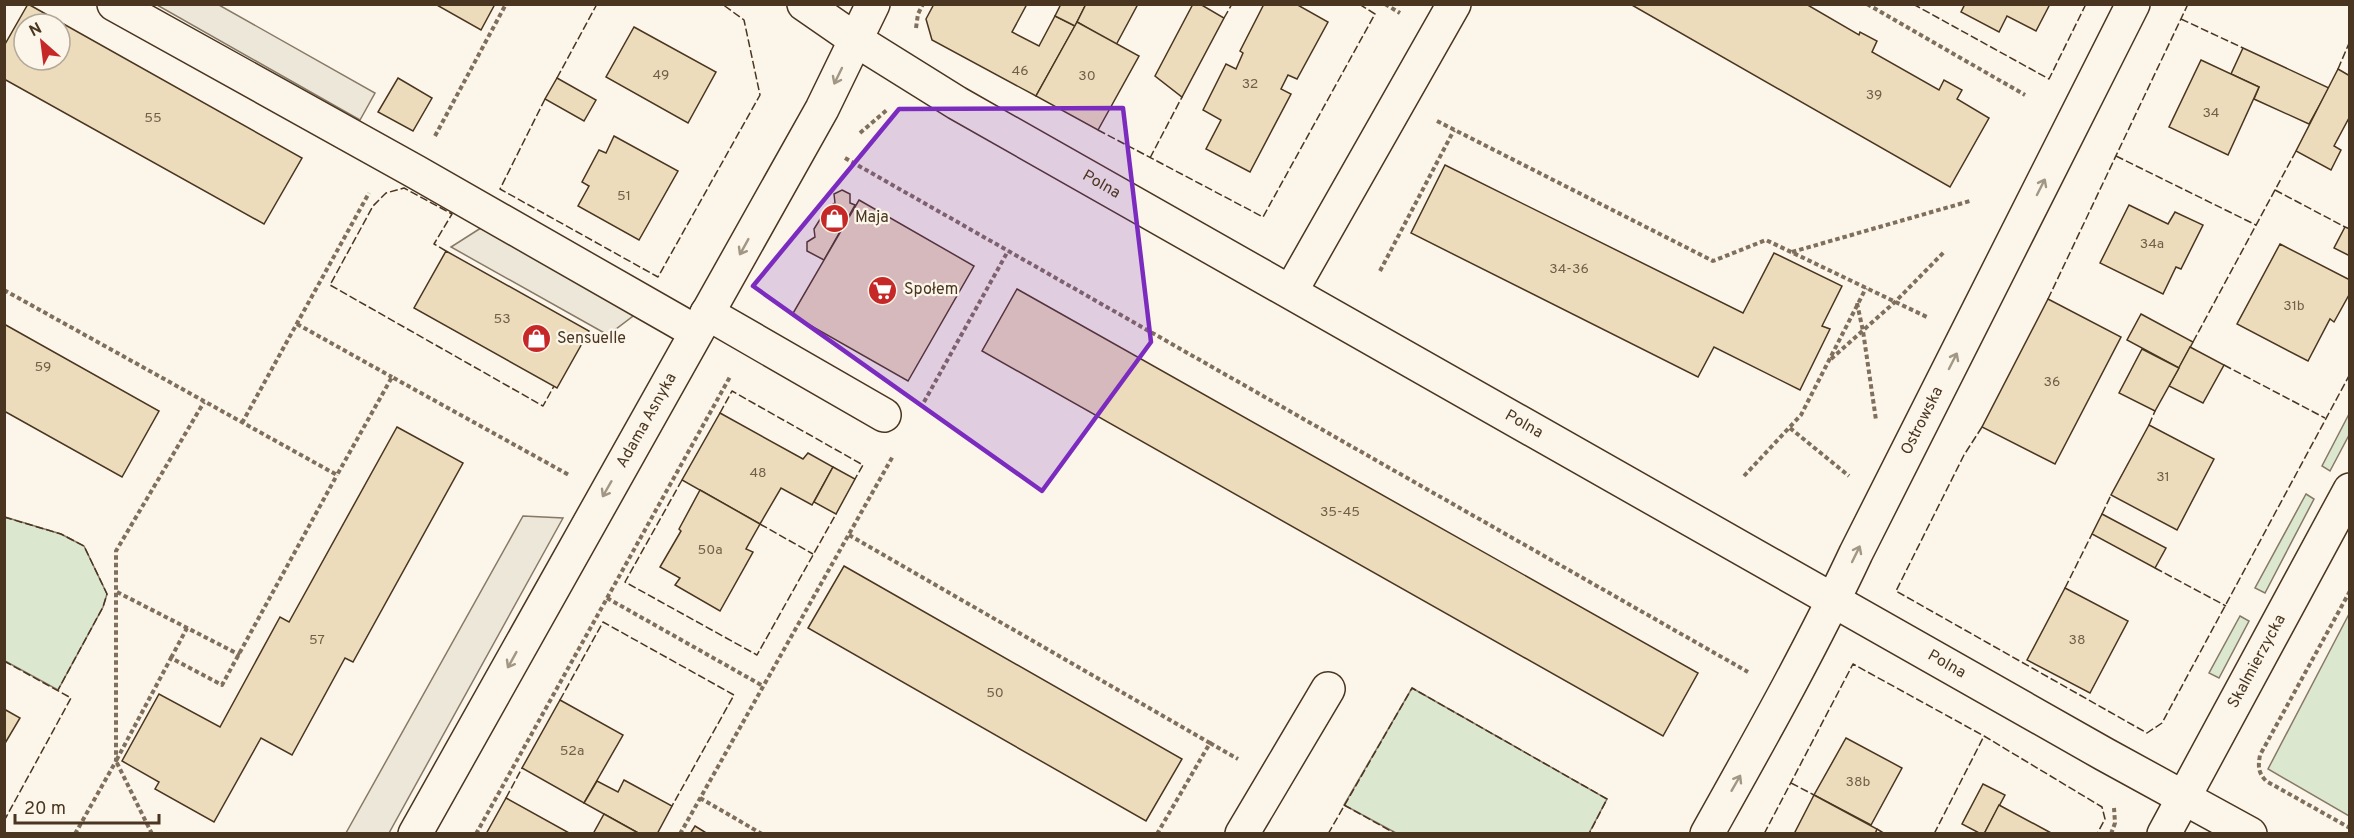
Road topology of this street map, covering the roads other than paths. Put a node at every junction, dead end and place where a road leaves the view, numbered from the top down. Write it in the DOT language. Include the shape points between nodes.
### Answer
graph roads {
  1 [pos="114,4"];
  2 [pos="804,4"];
  3 [pos="873,4"];
  4 [pos="1454,4"];
  5 [pos="2133,4"];
  6 [pos="856,40"];
  7 [pos="1291,291"];
  8 [pos="702,322"];
  9 [pos="884,415"];
  10 [pos="2349,490"];
  11 [pos="1834,600"];
  12 [pos="1328,689"];
  13 [pos="2184,797"];
  14 [pos="415,834"];
  15 [pos="1242,834"];
  16 [pos="1707,834"];
  17 [pos="2164,834"];
  18 [pos="2250,834"];
  1 -- 8 [label="street" via="402,165"];
  2 -- 6 [label="street, Polna"];
  3 -- 6 [label="street, Adama Asnyka"];
  4 -- 7 [label="street"];
  11 -- 5 [label="street, Ostrowska, one-way"];
  6 -- 7 [label="street, Polna" via="957,103"];
  6 -- 8 [label="street, Adama Asnyka, one-way" via="822,109"];
  7 -- 11 [label="street, Polna"];
  8 -- 9 [label="street" via="748,336"];
  8 -- 14 [label="street, Adama Asnyka, one-way"];
  10 -- 13 [label="street, Skalmierzycka"];
  11 -- 13 [label="street, Polna"];
  16 -- 11 [label="street, Ostrowska, one-way"];
  12 -- 15 [label="street"];
  13 -- 17 [label="street, Skalmierzycka"];
  13 -- 18 [label="street, Polna"];
}
